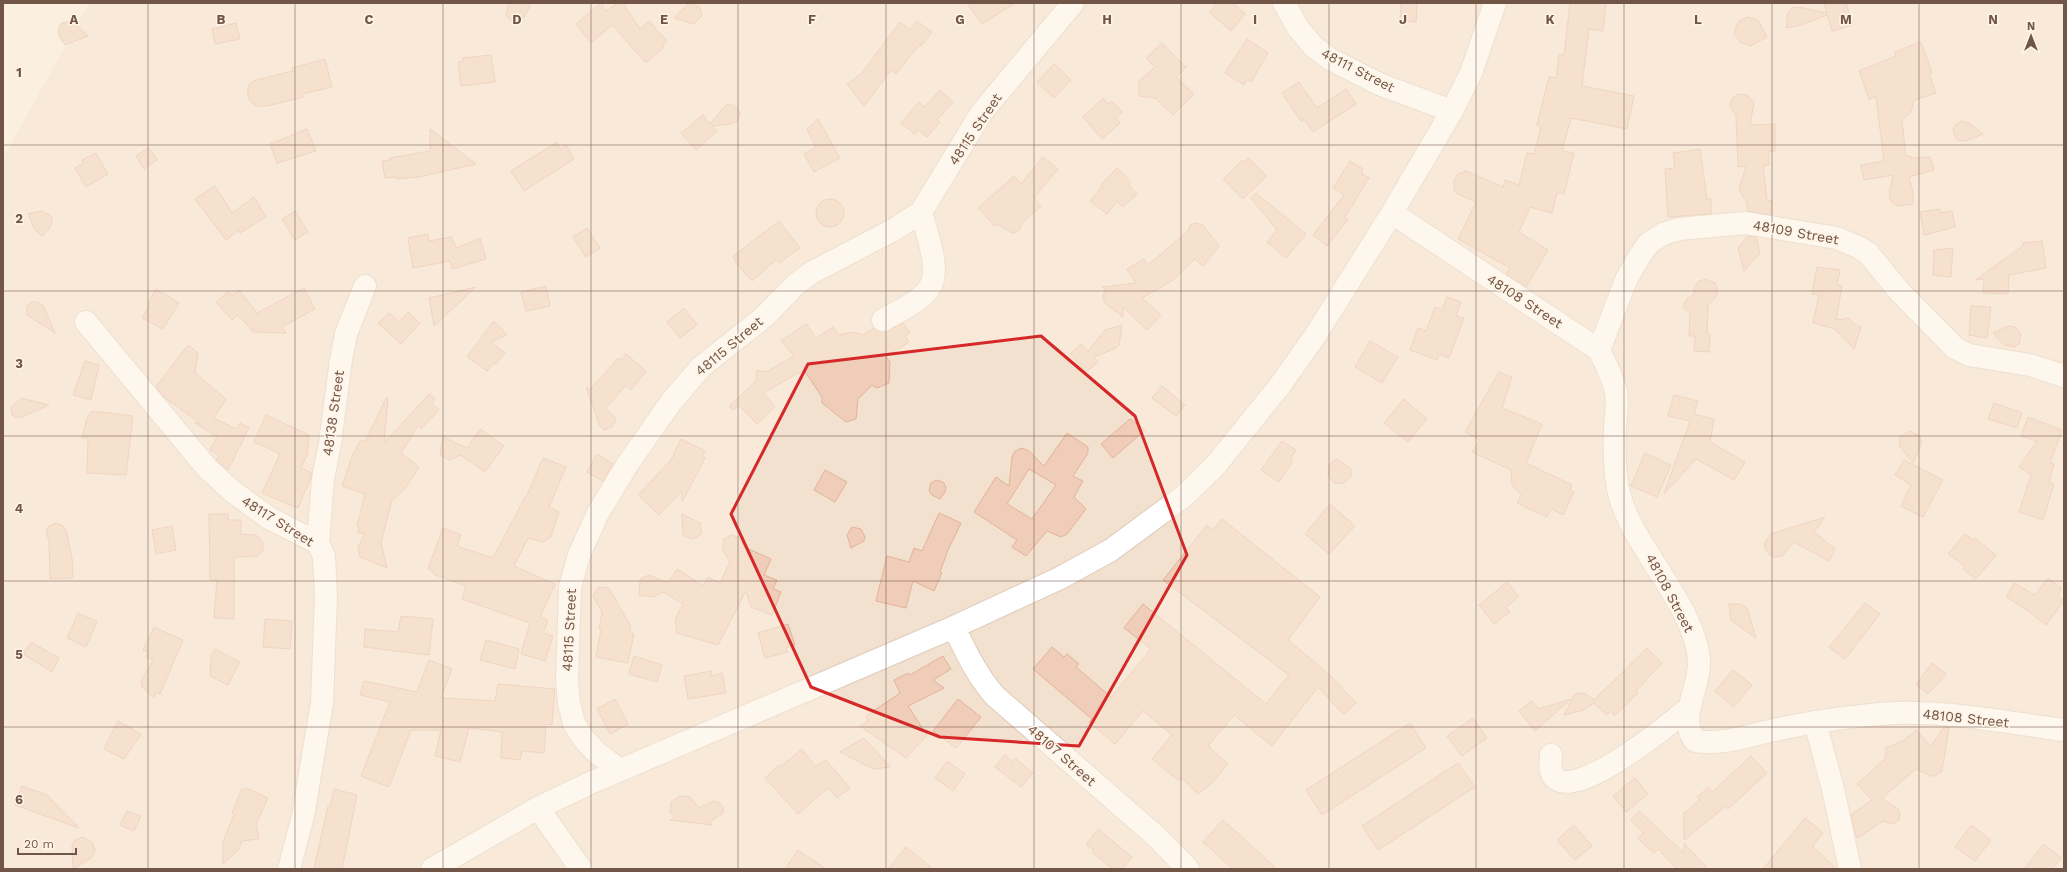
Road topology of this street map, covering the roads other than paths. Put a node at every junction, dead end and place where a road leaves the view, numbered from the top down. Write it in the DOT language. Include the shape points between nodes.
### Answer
graph roads {
  1 [pos="1073,3"];
  2 [pos="1284,3"];
  3 [pos="1495,3"];
  4 [pos="1452,111"];
  5 [pos="921,212"];
  6 [pos="1392,213"];
  7 [pos="365,286"];
  8 [pos="883,320"];
  9 [pos="86,322"];
  10 [pos="1599,350"];
  11 [pos="2064,376"];
  12 [pos="318,543"];
  13 [pos="954,627"];
  14 [pos="1690,707"];
  15 [pos="1815,722"];
  16 [pos="2064,730"];
  17 [pos="1551,755"];
  18 [pos="620,770"];
  19 [pos="538,808"];
  20 [pos="1179,866"];
  21 [pos="289,869"];
  22 [pos="432,869"];
  23 [pos="581,869"];
  24 [pos="1850,869"];
  1 -- 5 [label="street, 48115 Street" via="982,112"];
  2 -- 4 [label="street, 48111 Street" via="1298,28 1314,47 1330,59 1379,84"];
  3 -- 4 [label="street" via="1471,73"];
  4 -- 6 [label="street"];
  5 -- 8 [label="street" via="933,262 931,285 912,302"];
  5 -- 18 [label="street, 48115 Street" via="895,229 811,273 795,285 764,317 701,367 671,402 598,513 579,555 570,587 567,681 574,723 597,753"];
  6 -- 10 [label="street, 48108 Street"];
  6 -- 13 [label="street" via="1315,336 1281,384 1215,466 1184,496 1111,550 1060,578"];
  7 -- 12 [label="street, 48138 Street" via="346,334 341,360 323,479"];
  9 -- 12 [label="street, 48117 Street" via="212,473 269,518"];
  10 -- 11 [label="street, 48109 Street" via="1626,280 1650,243 1663,234 1679,229 1745,223 1837,238 1858,247 1868,253 1904,296 1955,348 1969,355 2030,365"];
  10 -- 14 [label="street, 48108 Street" via="1616,392 1616,479 1621,499 1631,523 1686,619 1695,642 1699,676"];
  12 -- 21 [label="street, 48117 Street" via="324,556 326,596 322,696 303,816"];
  13 -- 18 [label="street"];
  13 -- 20 [label="street, 48107 Street" via="973,667 995,696 1157,837"];
  14 -- 15 [label="street, 48108 Street" via="1687,720 1689,733 1696,741 1708,743"];
  14 -- 17 [label="street" via="1650,740 1614,764 1575,780 1558,780 1553,776 1550,769"];
  15 -- 16 [label="street, 48108 Street" via="1909,712"];
  15 -- 24 [label="street"];
  18 -- 19 [label="street"];
  19 -- 22 [label="street"];
  19 -- 23 [label="street"];
}
